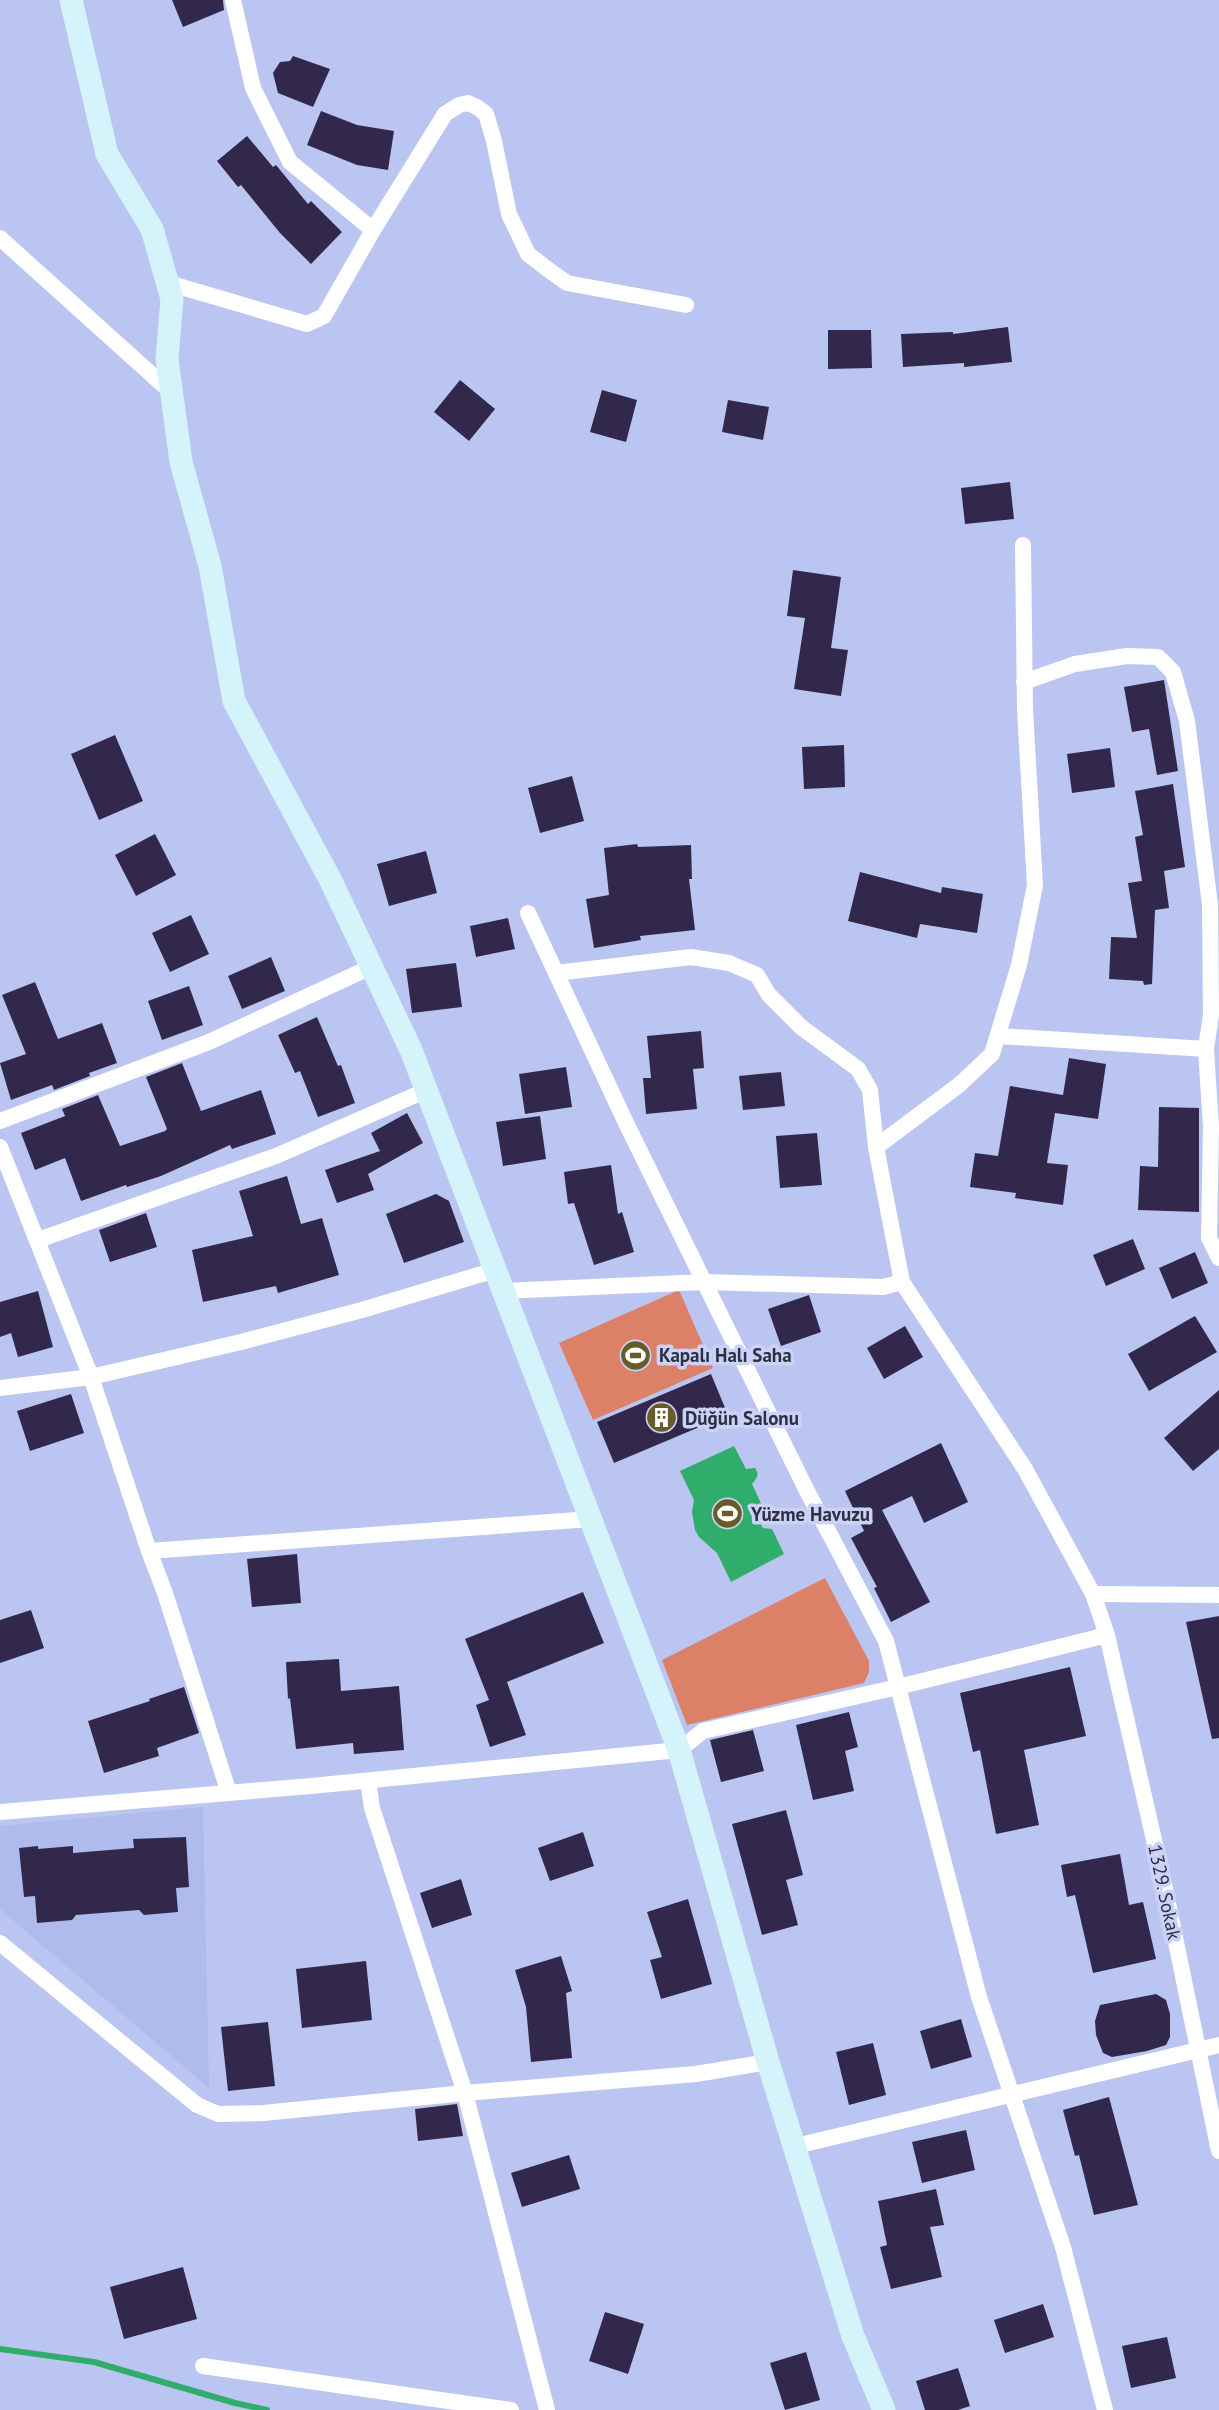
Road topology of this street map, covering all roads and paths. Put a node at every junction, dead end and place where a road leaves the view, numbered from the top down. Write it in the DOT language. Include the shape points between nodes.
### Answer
graph roads {
  1 [pos="71,0"];
  2 [pos="233,0"];
  3 [pos="373,230"];
  4 [pos="0,238"];
  5 [pos="170,291"];
  6 [pos="686,304"];
  7 [pos="171,392"];
  8 [pos="1023,545"];
  9 [pos="1024,682"];
  10 [pos="528,913"];
  11 [pos="371,967"];
  12 [pos="556,973"];
  13 [pos="999,1036"];
  14 [pos="1206,1049"];
  15 [pos="427,1090"];
  16 [pos="0,1121"];
  17 [pos="0,1147"];
  18 [pos="876,1147"];
  19 [pos="38,1240"];
  20 [pos="1219,1258"];
  21 [pos="499,1280"];
  22 [pos="705,1282"];
  23 [pos="902,1282"];
  24 [pos="91,1377"];
  25 [pos="0,1388"];
  26 [pos="591,1519"];
  27 [pos="149,1551"];
  28 [pos="1093,1594"];
  29 [pos="1219,1595"];
  30 [pos="1107,1635"];
  31 [pos="898,1687"];
  32 [pos="679,1750"];
  33 [pos="368,1781"];
  34 [pos="229,1793"];
  35 [pos="0,1812"];
  36 [pos="0,1943"];
  37 [pos="1219,2045"];
  38 [pos="1197,2049"];
  39 [pos="768,2062"];
  40 [pos="465,2092"];
  41 [pos="1010,2095"];
  42 [pos="796,2146"];
  43 [pos="1219,2151"];
  44 [pos="202,2366"];
  45 [pos="511,2410"];
  46 [pos="547,2410"];
  47 [pos="884,2410"];
  48 [pos="1105,2410"];
  1 -- 5 [label="street" via="107,154 152,229"];
  2 -- 3 [label="street" via="253,88 290,162"];
  3 -- 5 [label="street" via="324,316 307,324"];
  3 -- 6 [label="street" via="445,114 468,103 486,114 509,214 528,254 567,283"];
  4 -- 7 [label="street"];
  5 -- 7 [label="street" via="167,359"];
  7 -- 11 [label="street" via="181,461 210,566 234,701 330,879"];
  8 -- 9 [label="street"];
  9 -- 13 [label="street" via="1035,885"];
  9 -- 14 [label="street" via="1075,664 1127,656 1158,657 1173,672 1187,722 1210,905 1211,1015"];
  10 -- 12 [label="street"];
  11 -- 15 [label="street"];
  11 -- 16 [label="street" via="209,1042"];
  12 -- 18 [label="street" via="691,957 729,962 757,975 769,995 801,1027 858,1069 870,1090"];
  12 -- 22 [label="street"];
  13 -- 14 [label="street"];
  13 -- 18 [label="street" via="992,1054 959,1085"];
  14 -- 20 [label="street" via="1211,1127 1209,1238"];
  15 -- 19 [label="street" via="276,1156"];
  15 -- 21 [label="street"];
  17 -- 19 [label="street"];
  18 -- 23 [label="street"];
  19 -- 24 [label="street"];
  21 -- 22 [label="street"];
  21 -- 24 [label="street"];
  21 -- 26 [label="street"];
  22 -- 23 [label="street" via="883,1287"];
  22 -- 31 [label="street" via="886,1641"];
  23 -- 28 [label="street, 1329. Sokak" via="1025,1469"];
  24 -- 25 [label="street"];
  24 -- 27 [label="street"];
  26 -- 27 [label="street"];
  26 -- 32 [label="street"];
  27 -- 34 [label="street"];
  28 -- 29 [label="street"];
  28 -- 30 [label="street, 1329. Sokak"];
  30 -- 31 [label="street"];
  30 -- 38 [label="street, 1329. Sokak"];
  31 -- 32 [label="street" via="703,1731"];
  31 -- 41 [label="street" via="979,1997"];
  32 -- 33 [label="street"];
  32 -- 39 [label="street"];
  33 -- 34 [label="street"];
  33 -- 40 [label="street" via="372,1808"];
  34 -- 35 [label="street"];
  36 -- 40 [label="street" via="197,2105 218,2114"];
  37 -- 38 [label="street"];
  38 -- 41 [label="street"];
  38 -- 43 [label="street, 1329. Sokak"];
  39 -- 40 [label="street" via="696,2074"];
  39 -- 42 [label="street"];
  40 -- 46 [label="street"];
  41 -- 42 [label="street"];
  41 -- 48 [label="street" via="1063,2247"];
  42 -- 47 [label="street" via="853,2336"];
  44 -- 45 [label="street"];
}
